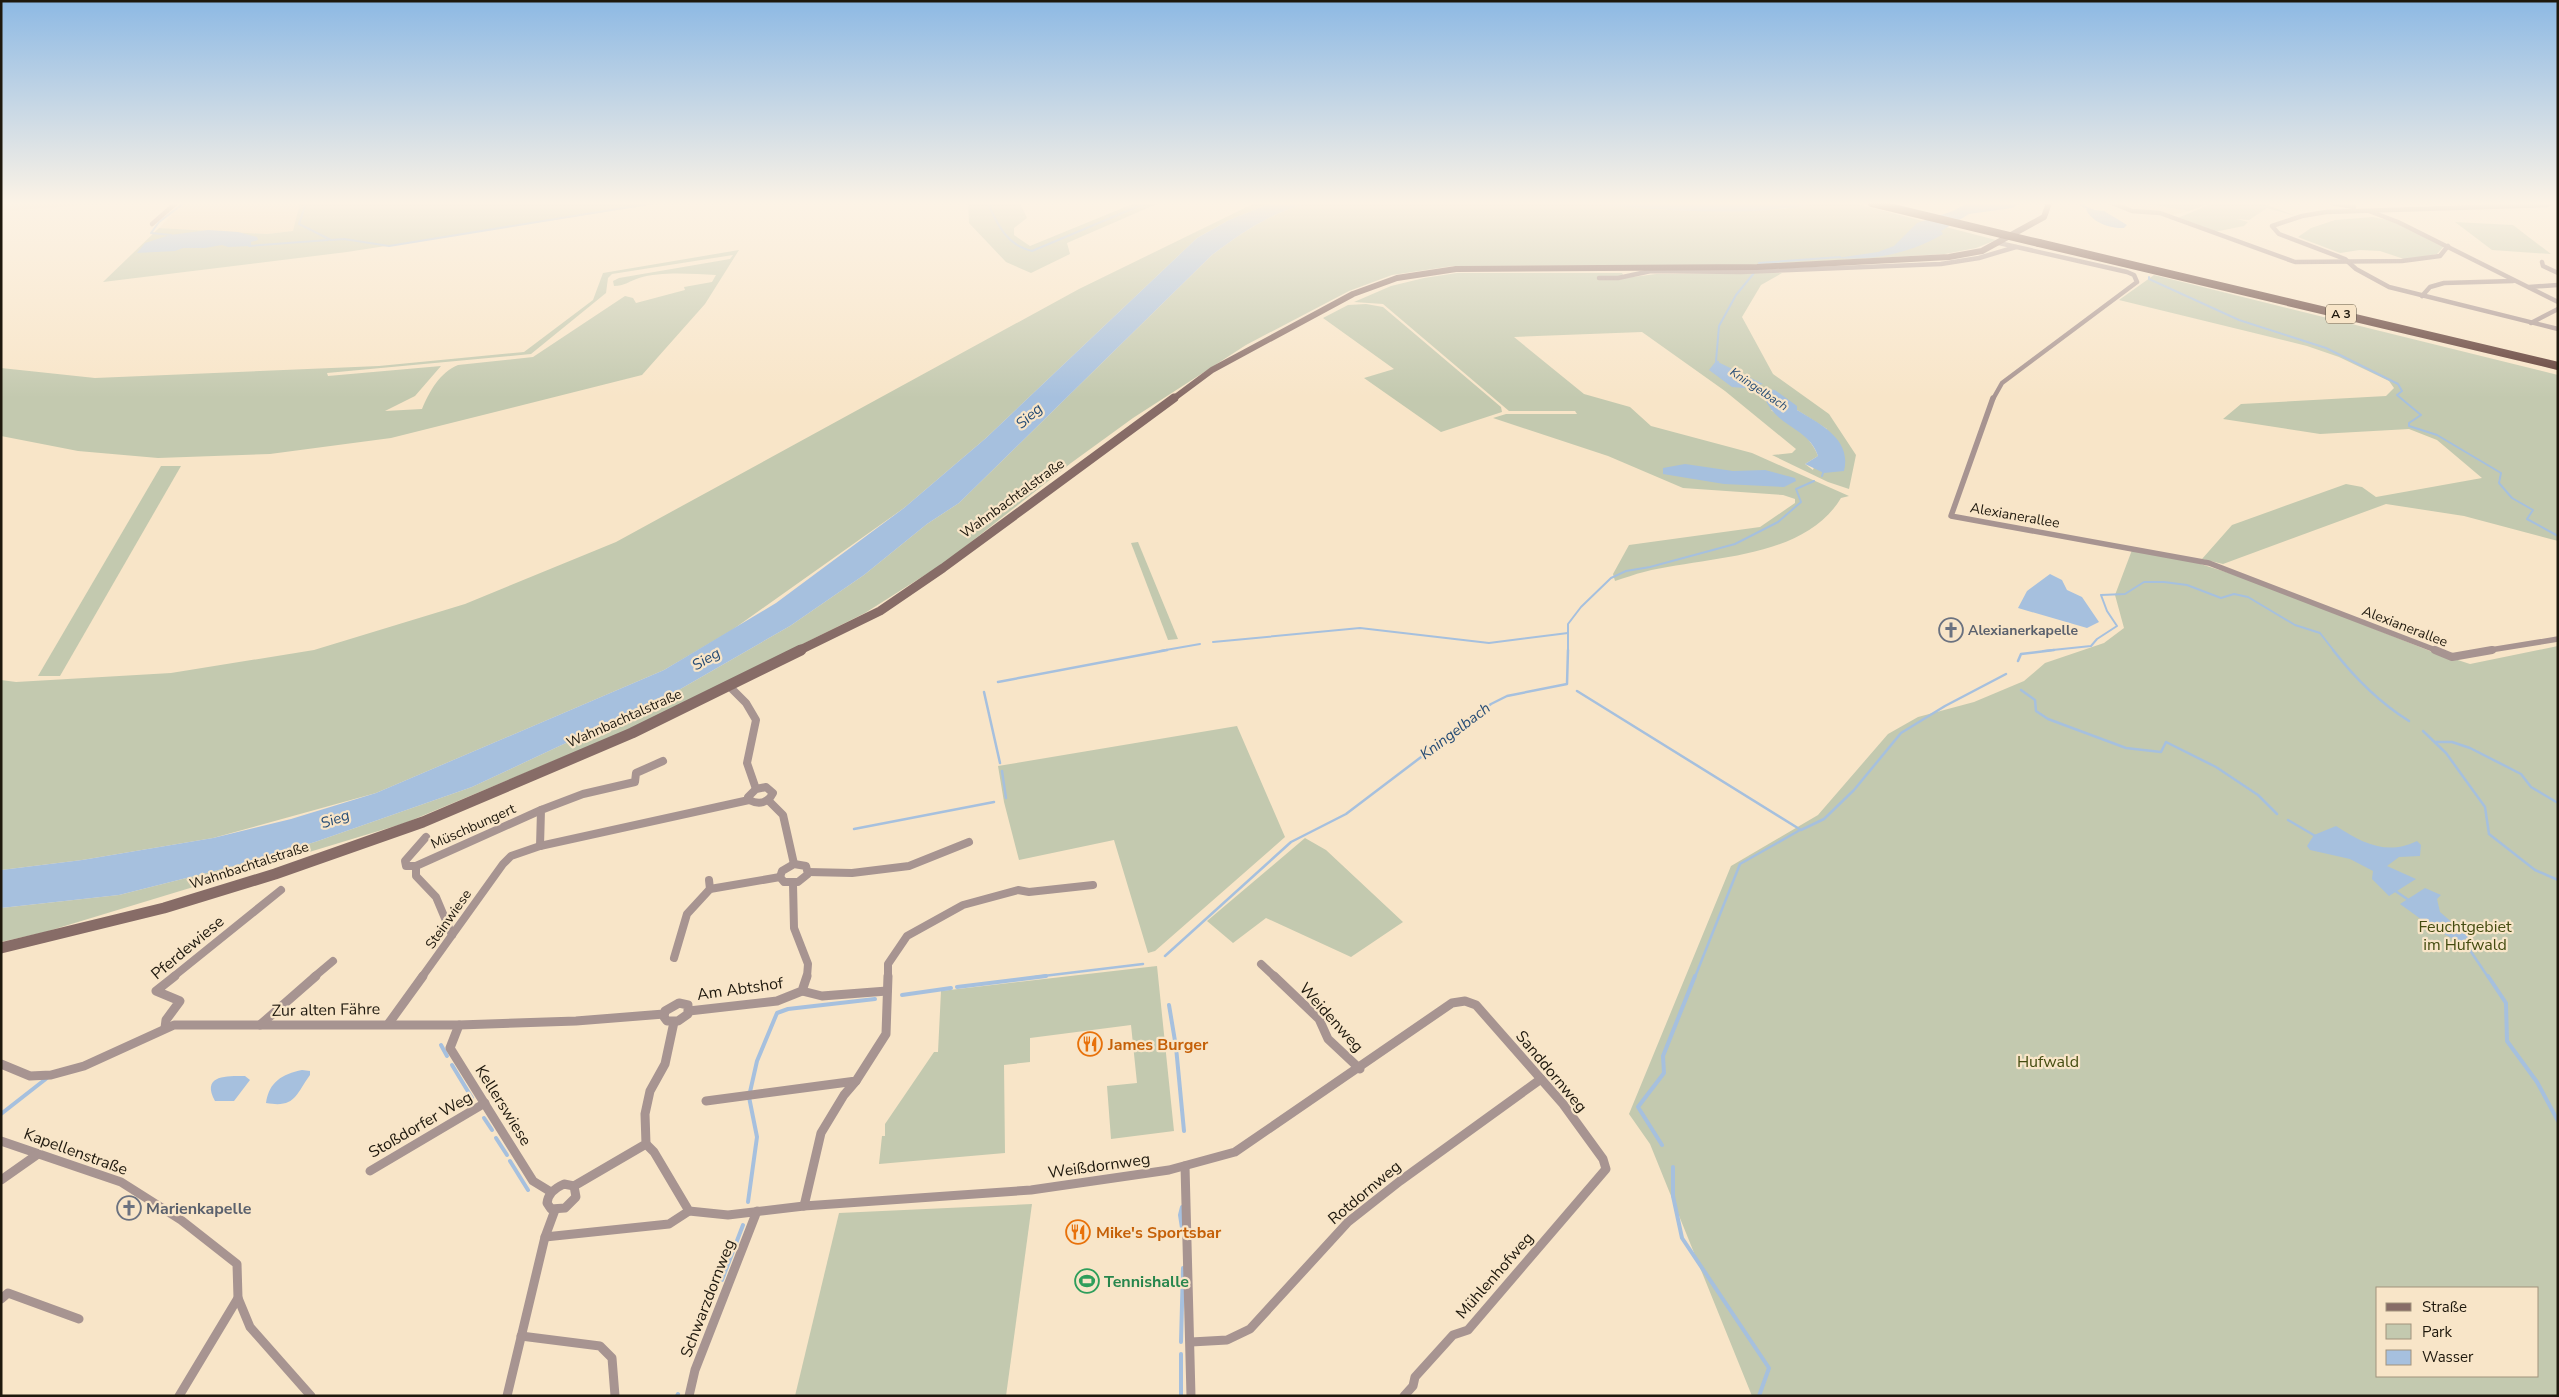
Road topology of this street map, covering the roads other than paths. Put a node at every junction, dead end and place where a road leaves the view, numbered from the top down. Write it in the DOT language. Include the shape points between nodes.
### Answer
graph roads {
  1 [pos="1455,268"];
  2 [pos="1836,268"];
  3 [pos="2110,268"];
  4 [pos="2157,268"];
  5 [pos="2165,268"];
  6 [pos="2357,268"];
  7 [pos="2490,268"];
  8 [pos="1599,278"];
  9 [pos="2514,281"];
  10 [pos="2558,284"];
  11 [pos="2526,288"];
  12 [pos="2422,296"];
  13 [pos="2558,302"];
  14 [pos="2558,309"];
  15 [pos="2530,323"];
  16 [pos="2558,329"];
  17 [pos="2558,358"];
  18 [pos="2558,366"];
  19 [pos="2558,639"];
  20 [pos="729,686"];
  21 [pos="663,761"];
  22 [pos="756,789"];
  23 [pos="749,800"];
  24 [pos="768,800"];
  25 [pos="541,810"];
  26 [pos="426,837"];
  27 [pos="969,842"];
  28 [pos="540,846"];
  29 [pos="794,864"];
  30 [pos="416,866"];
  31 [pos="808,872"];
  32 [pos="780,876"];
  33 [pos="793,884"];
  34 [pos="1093,884"];
  35 [pos="282,890"];
  36 [pos="452,935"];
  37 [pos="1,948"];
  38 [pos="674,958"];
  39 [pos="333,961"];
  40 [pos="1260,964"];
  41 [pos="802,991"];
  42 [pos="887,991"];
  43 [pos="1465,1001"];
  44 [pos="689,1011"];
  45 [pos="664,1014"];
  46 [pos="674,1022"];
  47 [pos="389,1023"];
  48 [pos="459,1024"];
  49 [pos="260,1025"];
  50 [pos="165,1028"];
  51 [pos="1,1064"];
  52 [pos="1360,1069"];
  53 [pos="1541,1079"];
  54 [pos="856,1081"];
  55 [pos="706,1101"];
  56 [pos="485,1103"];
  57 [pos="1,1141"];
  58 [pos="646,1144"];
  59 [pos="38,1154"];
  60 [pos="1185,1166"];
  61 [pos="1606,1169"];
  62 [pos="370,1171"];
  63 [pos="1,1180"];
  64 [pos="574,1186"];
  65 [pos="551,1192"];
  66 [pos="804,1206"];
  67 [pos="555,1210"];
  68 [pos="689,1211"];
  69 [pos="756,1211"];
  70 [pos="545,1237"];
  71 [pos="3,1294"];
  72 [pos="238,1298"];
  73 [pos="79,1318"];
  74 [pos="521,1336"];
  75 [pos="1191,1342"];
  76 [pos="179,1396"];
  77 [pos="311,1396"];
  78 [pos="507,1396"];
  79 [pos="615,1396"];
  80 [pos="689,1396"];
  81 [pos="1191,1396"];
  82 [pos="1404,1396"];
  1 -- 20 [label="main road, Wahnbachtalstraße" via="1397,278 1353,294 1212,370 880,611"];
  2 -- 8 [label="street" via="1651,271 1618,278"];
  3 -- 19 [label="street, Alexianerallee" via="2134,275 2138,282 1998,388 1952,516 2208,563 2452,658"];
  4 -- 18 [label="highway, A 3"];
  5 -- 17 [label="highway, A 3"];
  6 -- 12 [label="street" via="2381,284"];
  7 -- 9 [label="street"];
  9 -- 11 [label="street"];
  9 -- 12 [label="street" via="2444,283 2430,287"];
  10 -- 11 [label="street"];
  11 -- 13 [label="street"];
  12 -- 15 [label="street"];
  14 -- 15 [label="street"];
  15 -- 16 [label="street"];
  20 -- 22 [label="street" via="746,703 756,720 746,761 746,773"];
  20 -- 37 [label="main road, Wahnbachtalstraße" via="632,733 423,822 275,874 164,908"];
  21 -- 25 [label="street" via="636,773 635,782 583,794"];
  22 -- 23 [label="street"];
  22 -- 24 [label="street" via="766,787 772,790"];
  23 -- 24 [label="street, Steinwiese" via="759,803"];
  23 -- 28 [label="street, Steinwiese"];
  24 -- 29 [label="street" via="784,815"];
  25 -- 28 [label="street"];
  25 -- 30 [label="street, Müschbungert"];
  26 -- 30 [label="street, Müschbungert" via="405,861 406,866"];
  27 -- 31 [label="street" via="909,866 852,874"];
  28 -- 36 [label="street, Steinwiese" via="511,856 503,864"];
  29 -- 31 [label="street" via="806,866"];
  29 -- 32 [label="street" via="785,868"];
  30 -- 36 [label="street, Müschbungert" via="416,876 436,898"];
  31 -- 33 [label="street"];
  32 -- 33 [label="street" via="784,882"];
  32 -- 38 [label="street" via="709,884 687,914"];
  33 -- 41 [label="street, Am Abtshof" via="794,929 809,966"];
  34 -- 42 [label="street" via="1029,892 1018,890 963,905 907,936 888,964"];
  35 -- 50 [label="street, Pferdewiese" via="156,992 180,1001 166,1020"];
  36 -- 47 [label="street, Steinwiese"];
  39 -- 49 [label="street"];
  40 -- 52 [label="street, Weidenweg" via="1319,1019 1328,1039"];
  41 -- 42 [label="street" via="822,996"];
  41 -- 44 [label="street, Am Abtshof" via="777,1001"];
  42 -- 54 [label="street" via="886,1034"];
  43 -- 52 [label="street, Weißdornweg" via="1452,1003"];
  43 -- 53 [label="street, Sanddornweg" via="1476,1005"];
  44 -- 45 [label="street" via="688,1005 679,1002"];
  44 -- 46 [label="street"];
  45 -- 46 [label="street" via="665,1019"];
  45 -- 48 [label="street, Zur alten Fähre" via="576,1021"];
  46 -- 58 [label="street" via="665,1064 650,1091 647,1104"];
  47 -- 48 [label="street, Zur alten Fähre"];
  47 -- 49 [label="street, Zur alten Fähre"];
  48 -- 56 [label="street, Kellerswiese" via="450,1048"];
  49 -- 50 [label="street, Zur alten Fähre" via="174,1025"];
  50 -- 51 [label="street, Zur alten Fähre" via="84,1066 51,1074 30,1076"];
  52 -- 60 [label="street, Weißdornweg" via="1235,1152"];
  53 -- 61 [label="street, Sanddornweg" via="1603,1159"];
  53 -- 75 [label="street, Rotdornweg" via="1348,1222 1246,1333 1218,1342"];
  54 -- 55 [label="street"];
  54 -- 66 [label="street" via="821,1133"];
  56 -- 62 [label="street, Stoßdorfer Weg"];
  56 -- 65 [label="street, Kellerswiese" via="533,1181"];
  57 -- 59 [label="street, Kapellenstraße"];
  58 -- 64 [label="street"];
  58 -- 68 [label="street"];
  59 -- 63 [label="street"];
  59 -- 72 [label="street, Kapellenstraße" via="121,1182 181,1220 238,1264"];
  60 -- 66 [label="street, Weißdornweg" via="1032,1190"];
  60 -- 75 [label="street"];
  61 -- 82 [label="street, Mühlenhofweg" via="1468,1330 1454,1336 1415,1377 1413,1386"];
  64 -- 65 [label="street" via="564,1184"];
  64 -- 67 [label="street" via="577,1193 573,1201 565,1208"];
  65 -- 67 [label="street" via="547,1203"];
  66 -- 69 [label="street, Weißdornweg"];
  67 -- 70 [label="street"];
  68 -- 69 [label="street, Weißdornweg" via="728,1215"];
  68 -- 70 [label="street" via="669,1224"];
  69 -- 80 [label="street, Schwarzdornweg" via="695,1370"];
  70 -- 74 [label="street"];
  71 -- 73 [label="street"];
  72 -- 76 [label="street"];
  72 -- 77 [label="street" via="250,1327"];
  74 -- 78 [label="street"];
  74 -- 79 [label="street" via="600,1346 612,1358"];
  75 -- 81 [label="street"];
}
